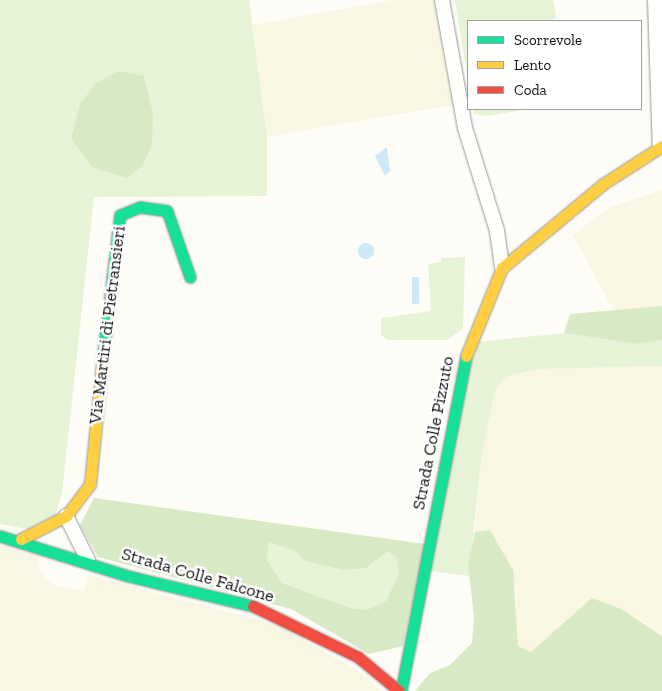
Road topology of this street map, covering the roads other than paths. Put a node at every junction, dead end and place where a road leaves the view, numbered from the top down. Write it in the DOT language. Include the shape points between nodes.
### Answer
graph roads {
  1 [pos="442,0"];
  2 [pos="655,0"];
  3 [pos="661,146"];
  4 [pos="502,268"];
  5 [pos="190,277"];
  6 [pos="66,516"];
  7 [pos="0,536"];
  8 [pos="21,540"];
  9 [pos="88,560"];
  10 [pos="400,691"];
  1 -- 4 [label="street" via="463,119 497,231"];
  2 -- 3 [label="street"];
  3 -- 4 [label="street, Strada Colle Pizzuto" via="603,184"];
  4 -- 10 [label="street, Strada Colle Pizzuto" via="461,368"];
  5 -- 6 [label="street, Via Martiri di Pietransieri" via="167,210 140,207 120,215 114,236 90,484"];
  6 -- 8 [label="street, Via Martiri di Pietransieri"];
  6 -- 9 [label="street"];
  7 -- 8 [label="street, Strada Colle Falcone"];
  8 -- 9 [label="street, Strada Colle Falcone"];
  9 -- 10 [label="street, Strada Colle Falcone" via="128,576 265,609 358,657"];
}
